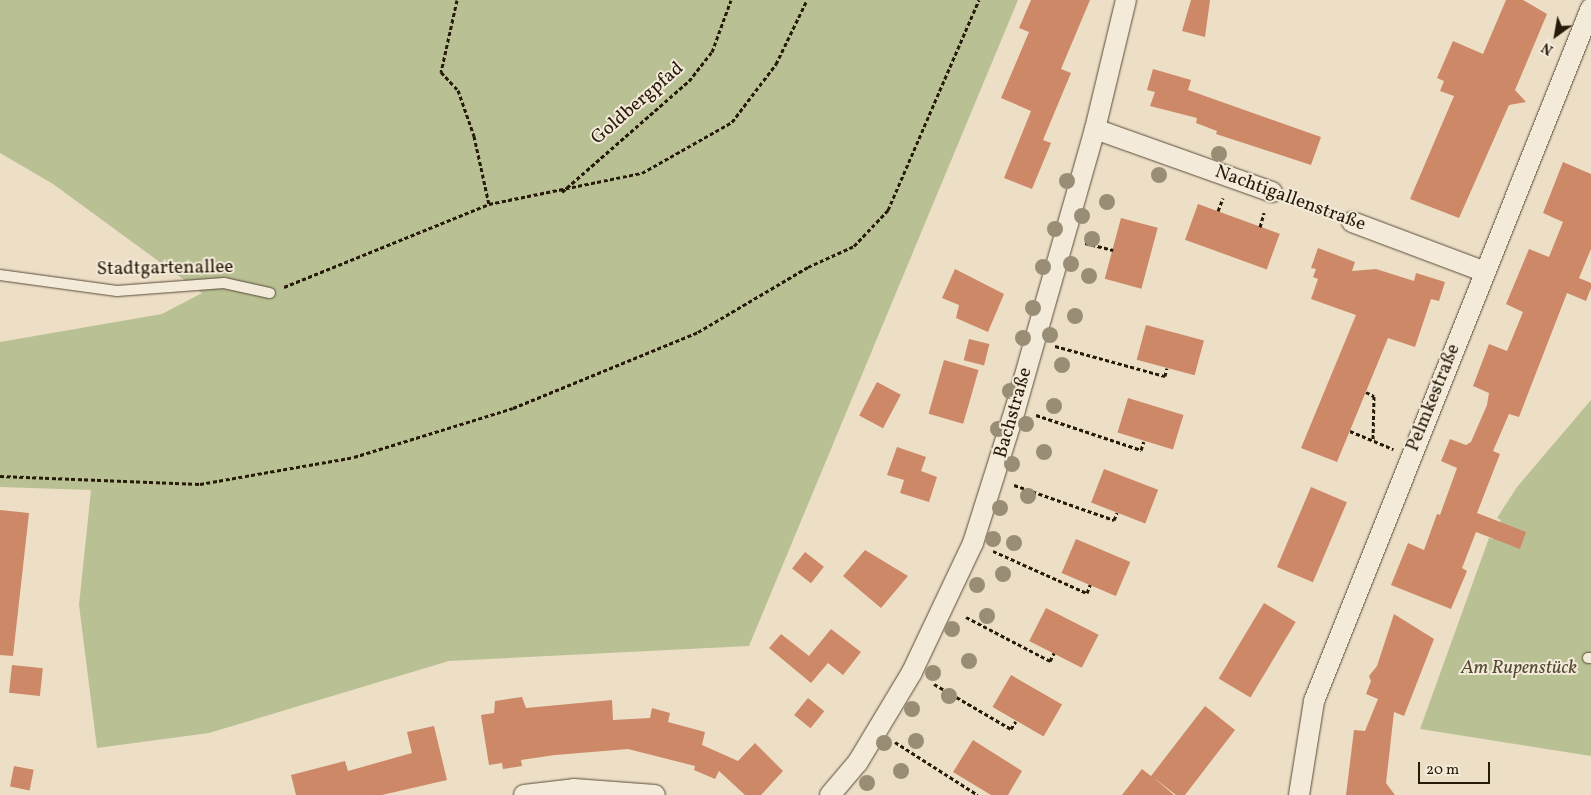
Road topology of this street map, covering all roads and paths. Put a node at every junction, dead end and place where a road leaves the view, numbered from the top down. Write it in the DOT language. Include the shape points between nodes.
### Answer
graph roads {
  1 [pos="457,0"];
  2 [pos="731,0"];
  3 [pos="807,0"];
  4 [pos="979,0"];
  5 [pos="1126,0"];
  6 [pos="1591,8"];
  7 [pos="1095,129"];
  8 [pos="561,192"];
  9 [pos="1272,192"];
  10 [pos="489,204"];
  11 [pos="1352,222"];
  12 [pos="1085,243"];
  13 [pos="1113,250"];
  14 [pos="1485,272"];
  15 [pos="0,275"];
  16 [pos="270,293"];
  17 [pos="1054,346"];
  18 [pos="1167,368"];
  19 [pos="1366,392"];
  20 [pos="1036,415"];
  21 [pos="1350,431"];
  22 [pos="1144,441"];
  23 [pos="1373,441"];
  24 [pos="1411,456"];
  25 [pos="0,476"];
  26 [pos="1014,484"];
  27 [pos="1117,513"];
  28 [pos="993,551"];
  29 [pos="1090,585"];
  30 [pos="966,617"];
  31 [pos="1054,653"];
  32 [pos="934,684"];
  33 [pos="1016,721"];
  34 [pos="877,732"];
  35 [pos="976,786"];
  36 [pos="973,791"];
  37 [pos="524,795"];
  38 [pos="655,795"];
  39 [pos="830,795"];
  40 [pos="978,795"];
  41 [pos="1298,795"];
  1 -- 10 [label="path" via="441,72 458,90 474,136"];
  2 -- 8 [label="path, Goldbergpfad" via="712,52 689,81"];
  3 -- 8 [label="path" via="776,64 732,122 642,173"];
  4 -- 25 [label="path" via="888,210 854,246 808,267 698,332 513,408 354,457 200,484"];
  5 -- 7 [label="street, Bachstraße"];
  6 -- 14 [label="street, Pelmkestraße"];
  7 -- 9 [label="street, Nachtigallenstraße"];
  7 -- 34 [label="street, Bachstraße" via="1016,410 972,543 912,672"];
  8 -- 10 [label="path"];
  9 -- 11 [label="path, Nachtigallenstraße"];
  10 -- 16 [label="path"];
  11 -- 14 [label="street, Nachtigallenstraße"];
  12 -- 13 [label="path"];
  14 -- 24 [label="street, Pelmkestraße"];
  15 -- 16 [label="lane, Stadtgartenallee" via="117,291 224,283"];
  17 -- 18 [label="path" via="1165,376"];
  19 -- 23 [label="path" via="1374,396"];
  20 -- 22 [label="path" via="1141,450"];
  21 -- 23 [label="path"];
  23 -- 24 [label="path"];
  24 -- 41 [label="street, Pelmkestraße" via="1314,700"];
  26 -- 27 [label="path" via="1114,520"];
  28 -- 29 [label="path" via="1087,593"];
  30 -- 31 [label="path" via="1050,661"];
  32 -- 33 [label="path" via="1012,729"];
  34 -- 36 [label="path"];
  34 -- 39 [label="street, Bachstraße"];
  35 -- 36 [label="path"];
  36 -- 40 [label="path"];
  37 -- 38 [label="street" via="574,789"];
}
